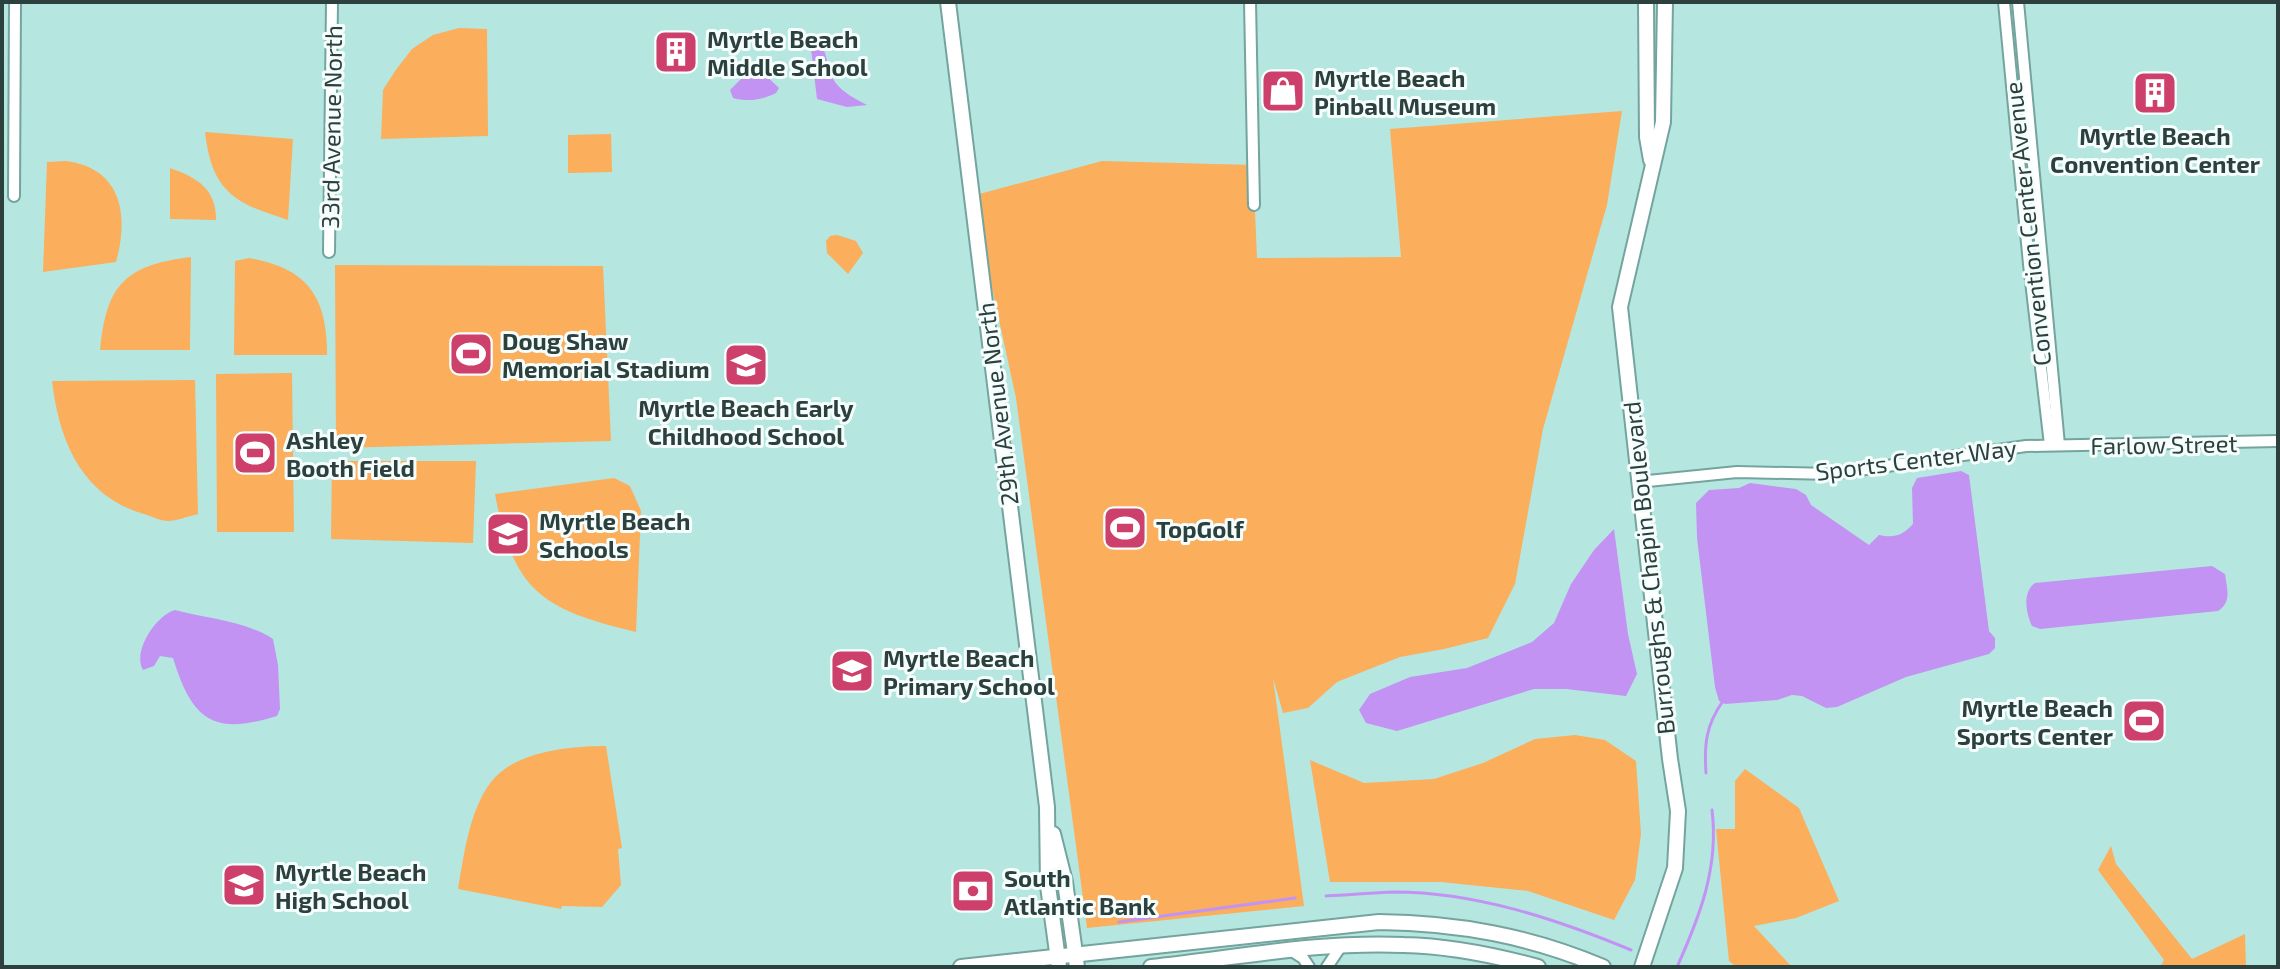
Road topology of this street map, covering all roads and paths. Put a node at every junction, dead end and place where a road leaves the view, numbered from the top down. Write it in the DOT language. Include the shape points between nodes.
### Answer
graph roads {
  1 [pos="15,2"];
  2 [pos="332,2"];
  3 [pos="948,2"];
  4 [pos="1250,2"];
  5 [pos="1646,2"];
  6 [pos="1665,2"];
  7 [pos="2004,2"];
  8 [pos="2018,2"];
  9 [pos="1652,168"];
  10 [pos="14,196"];
  11 [pos="1254,205"];
  12 [pos="329,252"];
  13 [pos="2278,441"];
  14 [pos="2055,445"];
  15 [pos="1638,482"];
  16 [pos="1047,807"];
  17 [pos="1341,946"];
  18 [pos="1292,951"];
  19 [pos="1076,961"];
  20 [pos="1059,962"];
  21 [pos="961,967"];
  22 [pos="1151,967"];
  23 [pos="1309,967"];
  24 [pos="1327,967"];
  25 [pos="1538,967"];
  26 [pos="1603,967"];
  27 [pos="1642,967"];
  1 -- 10 [label="street"];
  2 -- 12 [label="street, 33rd Avenue North"];
  3 -- 16 [label="main road, 29th Avenue North"];
  4 -- 11 [label="street"];
  5 -- 9 [label="main road, Burroughs & Chapin Boulevard"];
  6 -- 9 [label="main road, Burroughs & Chapin Boulevard" via="1663,122"];
  7 -- 14 [label="street, Convention Center Avenue"];
  8 -- 14 [label="street, Convention Center Avenue"];
  9 -- 15 [label="main road, Burroughs & Chapin Boulevard" via="1620,307"];
  13 -- 14 [label="street, Farlow Street"];
  14 -- 15 [label="street, Sports Center Way" via="1831,474 1737,472"];
  15 -- 27 [label="main road, Burroughs & Chapin Boulevard" via="1678,811 1675,868"];
  16 -- 19 [label="main road, 29th Avenue North"];
  16 -- 20 [label="main road, 29th Avenue North" via="1048,886"];
  17 -- 18 [label="main road"];
  17 -- 24 [label="street"];
  17 -- 25 [label="main road" via="1440,947"];
  18 -- 22 [label="main road"];
  18 -- 23 [label="street"];
  19 -- 20 [label="main road"];
  19 -- 26 [label="main road" via="1347,923 1415,922 1501,933"];
  20 -- 21 [label="main road"];
}
